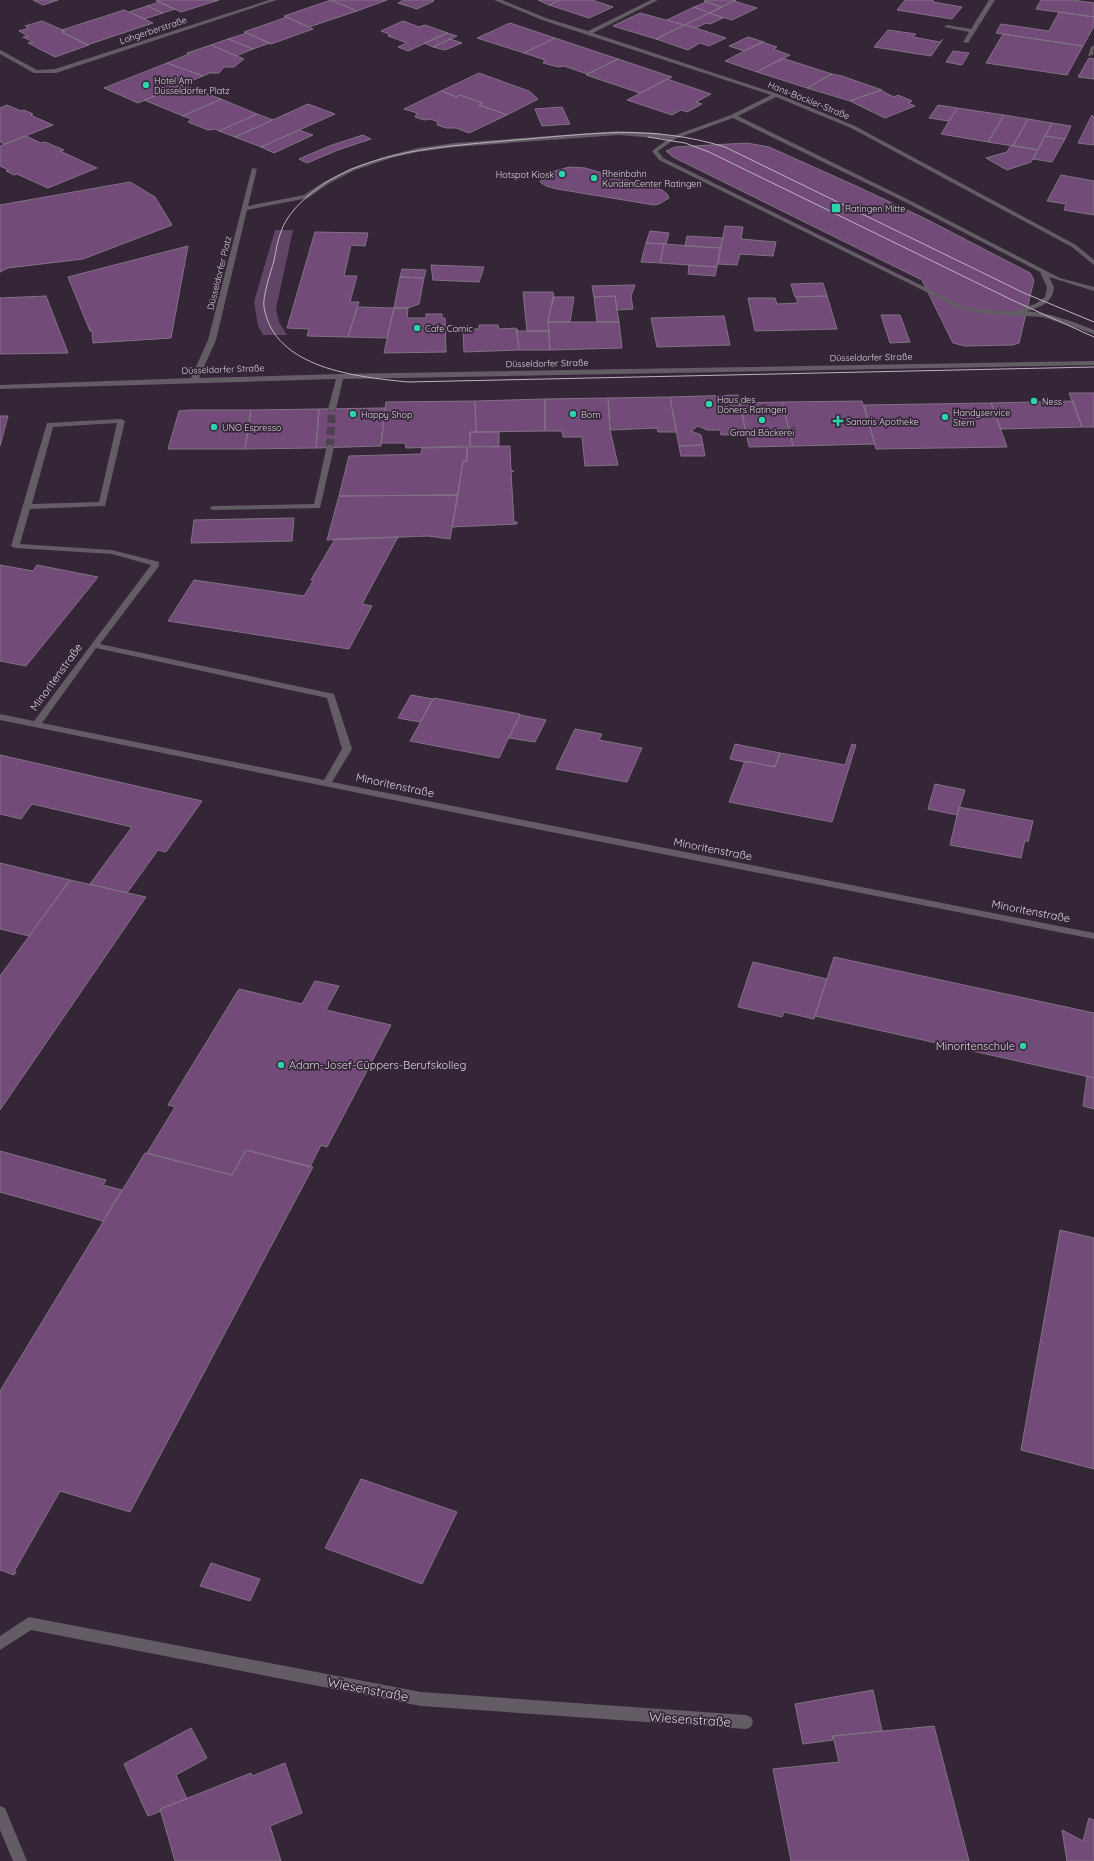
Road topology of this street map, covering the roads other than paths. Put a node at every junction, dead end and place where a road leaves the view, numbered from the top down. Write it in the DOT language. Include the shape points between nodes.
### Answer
graph roads {
  1 [pos="274,0"];
  2 [pos="497,0"];
  3 [pos="656,0"];
  4 [pos="992,0"];
  5 [pos="947,26"];
  6 [pos="973,30"];
  7 [pos="589,33"];
  8 [pos="966,42"];
  9 [pos="1094,47"];
  10 [pos="0,52"];
  11 [pos="1090,55"];
  12 [pos="776,95"];
  13 [pos="733,116"];
  14 [pos="673,138"];
  15 [pos="254,169"];
  16 [pos="246,208"];
  17 [pos="1094,262"];
  18 [pos="1040,270"];
  19 [pos="1094,289"];
  20 [pos="1009,313"];
  21 [pos="1094,332"];
  22 [pos="1094,363"];
  23 [pos="340,376"];
  24 [pos="194,380"];
  25 [pos="0,387"];
  26 [pos="332,409"];
  27 [pos="330,447"];
  28 [pos="27,507"];
  29 [pos="213,508"];
  30 [pos="94,645"];
  31 [pos="0,717"];
  32 [pos="36,724"];
  33 [pos="327,783"];
  34 [pos="1094,936"];
  35 [pos="0,1644"];
  36 [pos="746,1722"];
  37 [pos="0,1813"];
  38 [pos="20,1861"];
  1 -- 10 [label="street, Lohgerberstraße" via="56,71 36,72"];
  2 -- 7 [label="street, Hans-Böckler-Straße" via="544,19"];
  3 -- 7 [label="street"];
  4 -- 6 [label="street"];
  5 -- 6 [label="street"];
  6 -- 8 [label="street"];
  7 -- 12 [label="street, Hans-Böckler-Straße"];
  9 -- 11 [label="street"];
  12 -- 13 [label="street"];
  12 -- 17 [label="street, Hans-Böckler-Straße" via="853,127 888,145 1074,246"];
  13 -- 14 [label="street"];
  13 -- 18 [label="street" via="905,200"];
  14 -- 16 [label="street" via="619,133 418,150 353,169 306,197"];
  14 -- 20 [label="street" via="655,151 661,159 963,308 989,314"];
  15 -- 16 [label="street, Düsseldorfer Platz"];
  16 -- 24 [label="street, Düsseldorfer Platz" via="212,340"];
  18 -- 19 [label="street" via="1058,279"];
  18 -- 20 [label="street" via="1050,281 1050,296 1032,308"];
  20 -- 21 [label="street" via="1046,315"];
  22 -- 23 [label="street, Düsseldorfer Straße"];
  23 -- 24 [label="street, Düsseldorfer Straße"];
  23 -- 26 [label="street"];
  24 -- 25 [label="street, Düsseldorfer Straße"];
  27 -- 29 [label="street" via="317,506"];
  28 -- 28 [label="street" via="102,504 121,421 50,425"];
  28 -- 30 [label="street" via="15,546 112,552 156,564"];
  30 -- 32 [label="street, Minoritenstraße"];
  30 -- 33 [label="street, Minoritenstraße" via="331,696 347,749"];
  31 -- 32 [label="street, Minoritenstraße"];
  32 -- 33 [label="street, Minoritenstraße"];
  33 -- 34 [label="street, Minoritenstraße"];
  35 -- 36 [label="street, Wiesenstraße" via="29,1623 421,1700"];
  37 -- 38 [label="street"];
}
